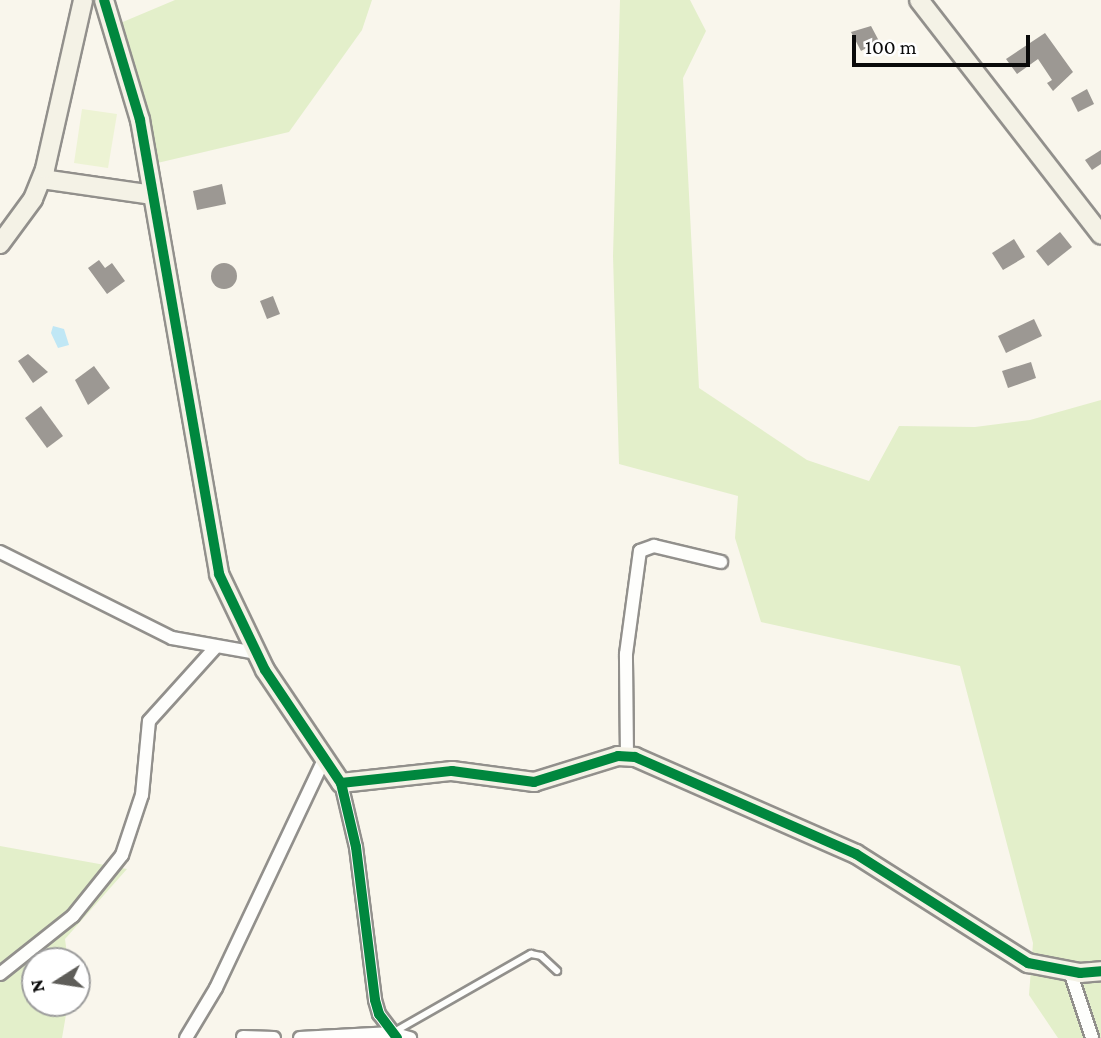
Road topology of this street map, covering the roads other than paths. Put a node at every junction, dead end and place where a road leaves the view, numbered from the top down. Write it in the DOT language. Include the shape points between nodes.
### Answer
graph roads {
  1 [pos="83,0"];
  2 [pos="104,0"];
  3 [pos="919,0"];
  4 [pos="42,179"];
  5 [pos="153,195"];
  6 [pos="1101,235"];
  7 [pos="0,244"];
  8 [pos="0,552"];
  9 [pos="721,562"];
  10 [pos="215,648"];
  11 [pos="256,653"];
  12 [pos="627,756"];
  13 [pos="325,757"];
  14 [pos="341,783"];
  15 [pos="1100,969"];
  16 [pos="557,971"];
  17 [pos="1070,971"];
  18 [pos="0,974"];
  19 [pos="386,1036"];
  20 [pos="243,1037"];
  21 [pos="186,1038"];
  22 [pos="274,1038"];
  23 [pos="300,1038"];
  24 [pos="410,1038"];
  25 [pos="1092,1038"];
  1 -- 4 [label="street"];
  2 -- 5 [label="street" via="131,81"];
  3 -- 6 [label="street"];
  4 -- 5 [label="street"];
  4 -- 7 [label="street"];
  5 -- 11 [label="street" via="209,535 231,606"];
  8 -- 10 [label="street" via="133,621 172,638"];
  9 -- 12 [label="street" via="654,545 640,551 626,654"];
  10 -- 11 [label="street"];
  10 -- 18 [label="street" via="149,721 142,795 122,855 73,916"];
  11 -- 13 [label="street"];
  12 -- 14 [label="street" via="534,782 452,771"];
  12 -- 17 [label="street" via="654,762 708,793 856,854 1028,962"];
  13 -- 14 [label="street"];
  13 -- 21 [label="street" via="215,988"];
  14 -- 19 [label="street" via="356,847 375,999"];
  15 -- 17 [label="street"];
  16 -- 19 [label="lane" via="541,956 530,954"];
  17 -- 25 [label="street"];
  19 -- 23 [label="street"];
  19 -- 24 [label="street"];
  20 -- 22 [label="street"];
}
